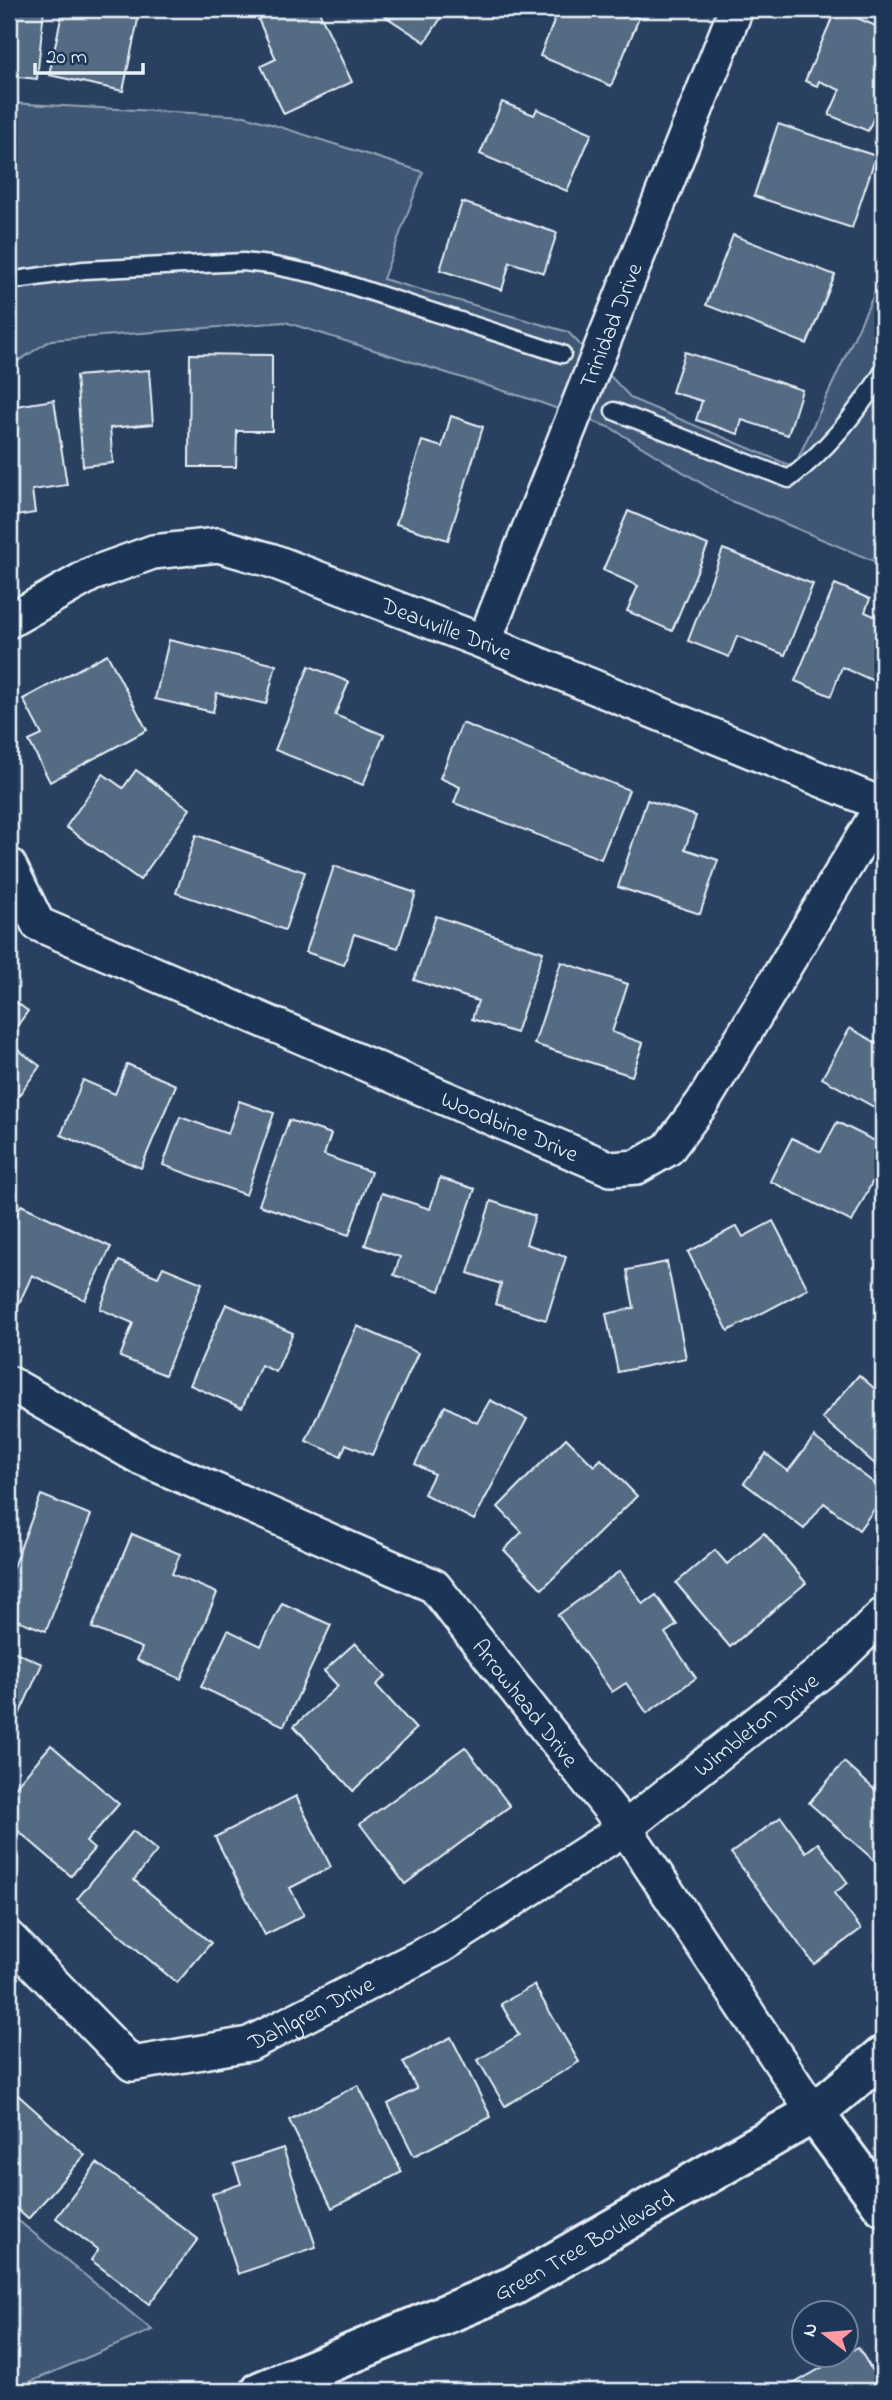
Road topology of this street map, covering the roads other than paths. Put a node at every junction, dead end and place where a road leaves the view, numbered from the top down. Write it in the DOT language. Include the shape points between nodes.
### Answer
graph roads {
  1 [pos="736,9"];
  2 [pos="9,281"];
  3 [pos="562,354"];
  4 [pos="883,372"];
  5 [pos="614,411"];
  6 [pos="9,621"];
  7 [pos="484,642"];
  8 [pos="883,805"];
  9 [pos="9,865"];
  10 [pos="9,1383"];
  11 [pos="883,1615"];
  12 [pos="625,1828"];
  13 [pos="9,1938"];
  14 [pos="883,2056"];
  15 [pos="814,2113"];
  16 [pos="883,2206"];
  17 [pos="261,2391"];
  1 -- 7 [label="street, Trinidad Drive"];
  2 -- 3 [label="lane" via="84,271 243,262 270,265 319,275"];
  4 -- 5 [label="lane" via="854,417 813,461 789,479"];
  6 -- 7 [label="street, Deauville Drive" via="92,574 153,552 218,545 270,560"];
  7 -- 8 [label="street, Deauville Drive"];
  8 -- 9 [label="street, Woodbine Drive" via="703,1102 667,1149 637,1167 611,1169 38,924"];
  10 -- 12 [label="street, Arrowhead Drive" via="141,1458 433,1586"];
  11 -- 12 [label="street, Wimbleton Drive" via="840,1657"];
  12 -- 13 [label="street, Dahlgren Drive" via="441,1946 249,2044 132,2064"];
  12 -- 15 [label="street, Arrowhead Drive"];
  14 -- 15 [label="main road, Green Tree Boulevard"];
  15 -- 16 [label="main road, Arrowhead Drive"];
  15 -- 17 [label="main road, Green Tree Boulevard" via="513,2286"];
}
